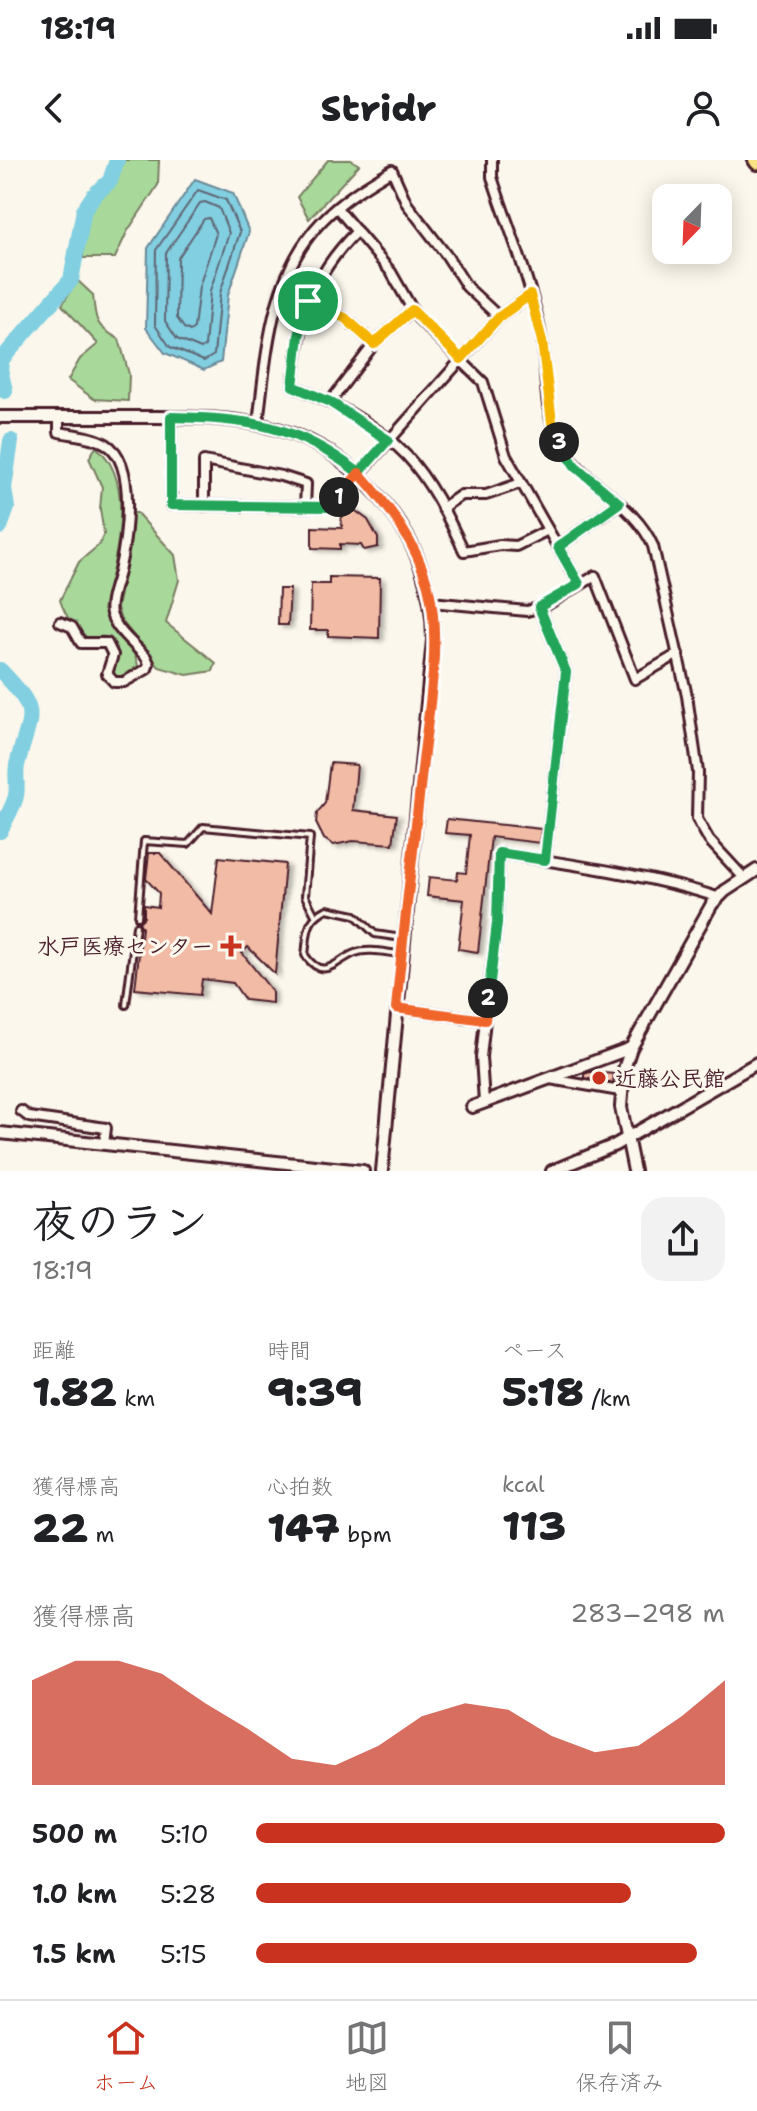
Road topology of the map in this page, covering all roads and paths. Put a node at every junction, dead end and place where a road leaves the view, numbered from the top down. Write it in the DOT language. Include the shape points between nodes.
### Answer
graph roads {
  1 [pos="492,160"];
  2 [pos="337,208"];
  3 [pos="357,231"];
  4 [pos="530,295"];
  5 [pos="308,301"];
  6 [pos="412,310"];
  7 [pos="499,317"];
  8 [pos="374,344"];
  9 [pos="461,359"];
  10 [pos="330,402"];
  11 [pos="0,417"];
  12 [pos="59,417"];
  13 [pos="171,417"];
  14 [pos="258,423"];
  15 [pos="388,440"];
  16 [pos="359,473"];
  17 [pos="521,483"];
  18 [pos="619,503"];
  19 [pos="204,506"];
  20 [pos="305,507"];
  21 [pos="442,508"];
  22 [pos="548,530"];
  23 [pos="558,547"];
  24 [pos="579,584"];
  25 [pos="431,602"];
  26 [pos="539,607"];
  27 [pos="60,622"];
  28 [pos="678,654"];
  29 [pos="545,860"];
  30 [pos="752,876"];
  31 [pos="717,897"];
  32 [pos="315,915"];
  33 [pos="138,917"];
  34 [pos="136,926"];
  35 [pos="403,938"];
  36 [pos="401,954"];
  37 [pos="126,1005"];
  38 [pos="396,1008"];
  39 [pos="485,1020"];
  40 [pos="631,1048"];
  41 [pos="757,1063"];
  42 [pos="547,1079"];
  43 [pos="620,1091"];
  44 [pos="484,1102"];
  45 [pos="472,1107"];
  46 [pos="21,1111"];
  47 [pos="0,1133"];
  48 [pos="627,1139"];
  49 [pos="104,1144"];
  50 [pos="351,1170"];
  51 [pos="363,1171"];
  52 [pos="382,1171"];
  53 [pos="552,1171"];
  54 [pos="634,1171"];
  1 -- 4 [label="street" via="492,177"];
  2 -- 3 [label="street"];
  2 -- 7 [label="street" via="392,170 407,204 467,287"];
  2 -- 14 [label="street" via="320,223 282,286 270,326"];
  3 -- 5 [label="street" via="318,278"];
  3 -- 6 [label="street" via="391,272"];
  4 -- 7 [label="street"];
  4 -- 18 [label="street" via="558,441 575,466"];
  5 -- 8 [label="street" via="345,318"];
  5 -- 10 [label="street" via="293,386"];
  6 -- 8 [label="street"];
  6 -- 9 [label="street"];
  7 -- 9 [label="street"];
  8 -- 10 [label="street"];
  9 -- 15 [label="street"];
  9 -- 17 [label="street" via="483,382 506,456"];
  10 -- 15 [label="street"];
  11 -- 12 [label="street"];
  12 -- 13 [label="street"];
  12 -- 27 [label="street" via="59,432 98,440 118,455 128,496 125,547 111,614 146,657 147,669 114,682 107,674 110,646 81,643 72,627"];
  13 -- 14 [label="street"];
  13 -- 19 [label="street" via="171,505"];
  14 -- 16 [label="street" via="314,444"];
  15 -- 16 [label="street"];
  15 -- 21 [label="street" via="409,458"];
  16 -- 20 [label="street" via="330,507"];
  16 -- 25 [label="street" via="405,533"];
  17 -- 21 [label="street" via="486,495 461,495"];
  17 -- 22 [label="street"];
  18 -- 23 [label="street"];
  18 -- 28 [label="street" via="653,546"];
  19 -- 20 [label="street"];
  19 -- 20 [label="street" via="204,461 306,484"];
  21 -- 22 [label="street" via="464,551 516,546"];
  22 -- 23 [label="street"];
  23 -- 24 [label="street"];
  24 -- 26 [label="street"];
  24 -- 28 [label="street" via="595,576 635,679"];
  25 -- 26 [label="street" via="527,611"];
  25 -- 35 [label="street" via="429,701"];
  26 -- 29 [label="street" via="566,672"];
  28 -- 30 [label="street" via="698,772 697,819 709,840"];
  29 -- 31 [label="street" via="640,876"];
  29 -- 39 [label="street" via="499,853"];
  30 -- 31 [label="street"];
  31 -- 40 [label="street"];
  32 -- 33 [label="lane" via="305,896 310,837 203,827 188,844 144,841"];
  32 -- 35 [label="lane" via="327,909 347,911 375,934"];
  32 -- 36 [label="lane" via="305,955 318,967 334,967 355,953"];
  34 -- 37 [label="lane"];
  35 -- 36 [label="street"];
  36 -- 38 [label="street"];
  38 -- 39 [label="street"];
  38 -- 52 [label="street"];
  39 -- 44 [label="street"];
  40 -- 42 [label="street"];
  40 -- 43 [label="street"];
  41 -- 48 [label="street"];
  42 -- 43 [label="street"];
  42 -- 44 [label="street"];
  43 -- 48 [label="street"];
  44 -- 45 [label="street"];
  46 -- 49 [label="street" via="29,1117 106,1128"];
  47 -- 49 [label="street"];
  48 -- 53 [label="street"];
  48 -- 54 [label="street"];
  49 -- 50 [label="street"];
  50 -- 51 [label="street"];
}
